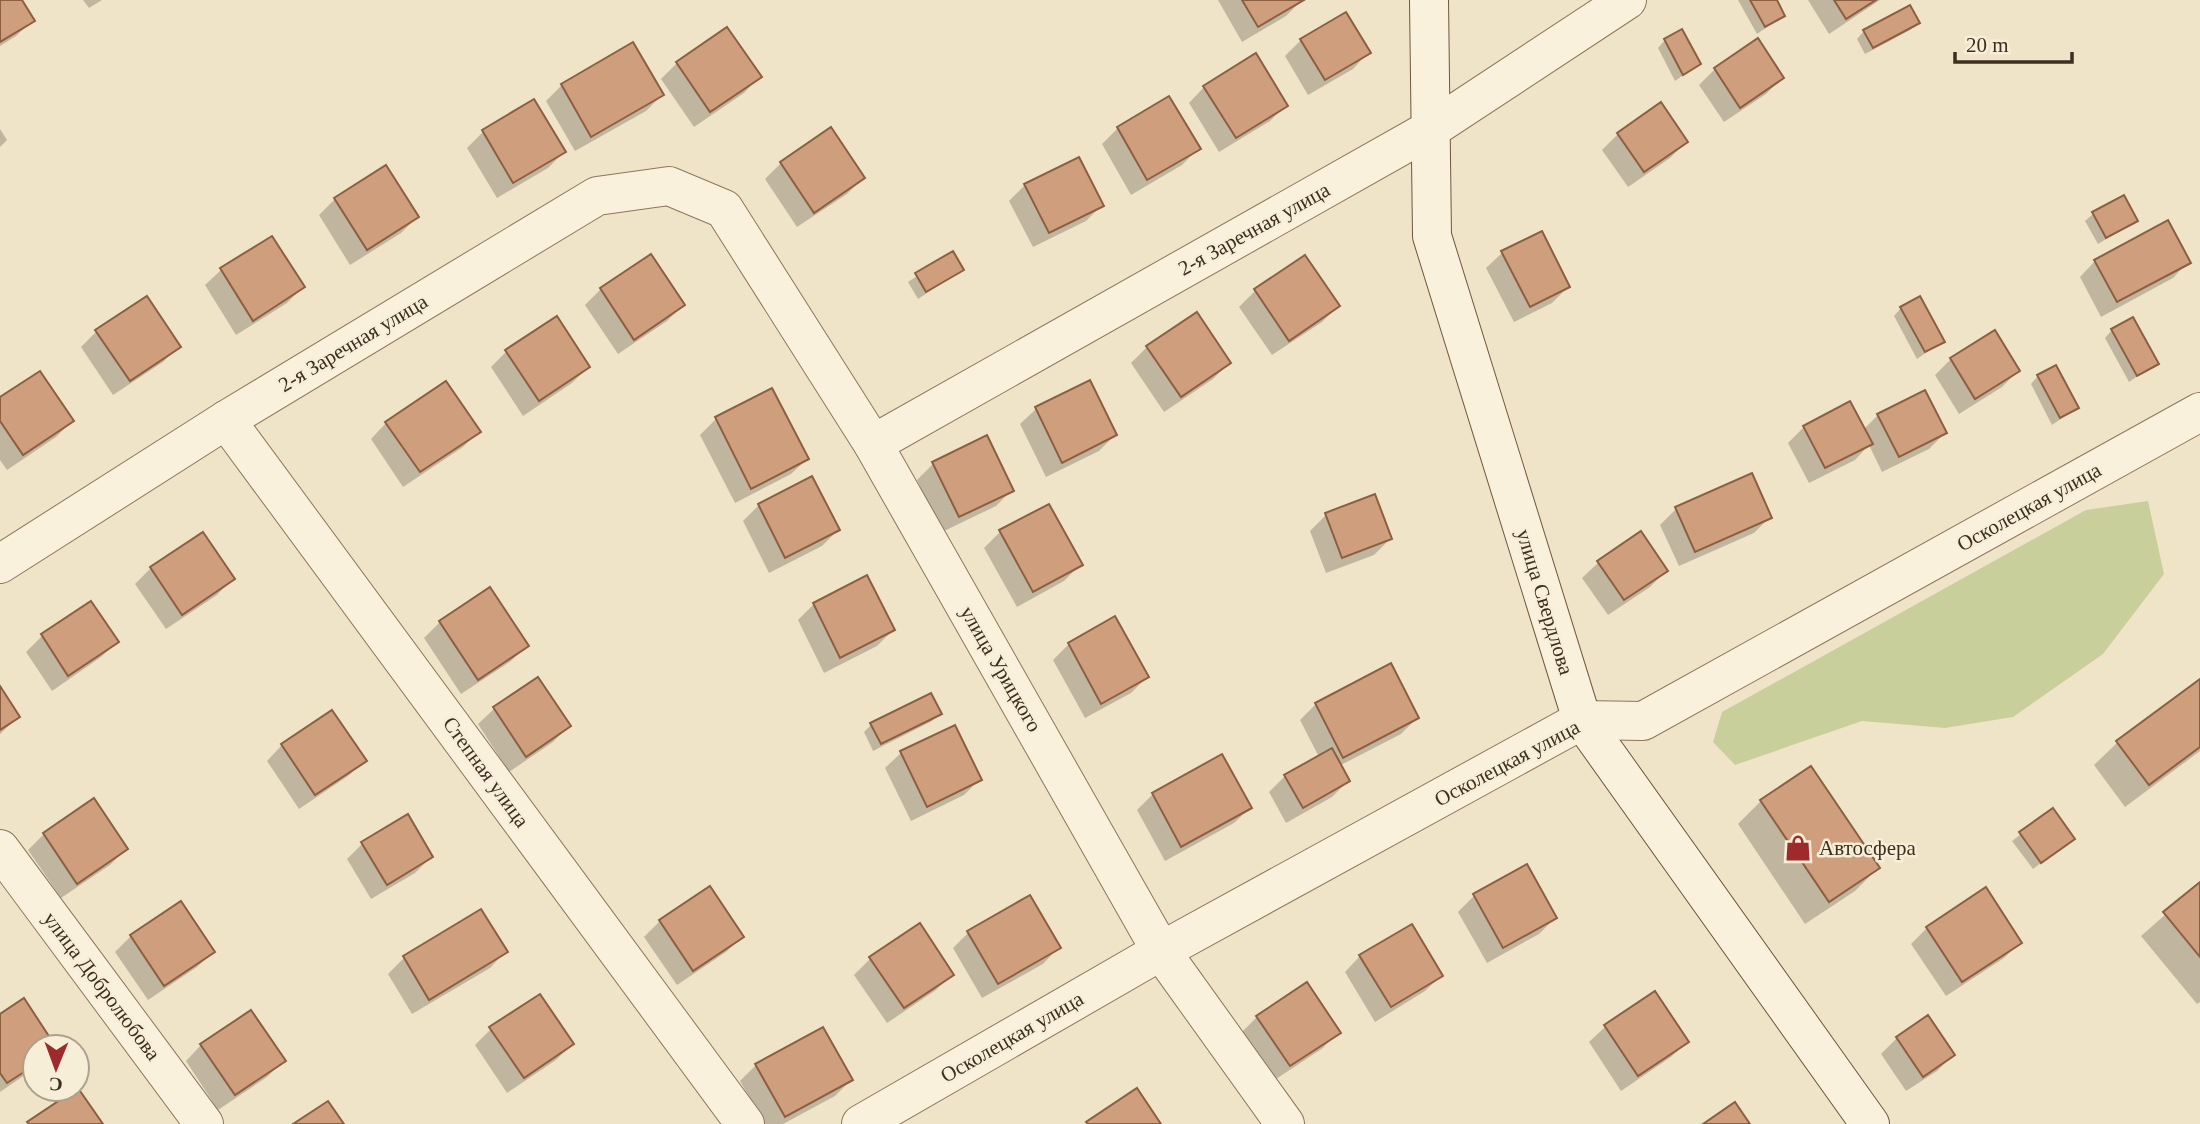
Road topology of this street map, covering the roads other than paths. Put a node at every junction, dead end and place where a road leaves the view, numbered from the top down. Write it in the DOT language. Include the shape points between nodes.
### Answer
graph roads {
  1 [pos="1429,0"];
  2 [pos="1627,0"];
  3 [pos="1431,129"];
  4 [pos="724,209"];
  5 [pos="2200,412"];
  6 [pos="226,420"];
  7 [pos="873,444"];
  8 [pos="0,564"];
  9 [pos="1582,720"];
  10 [pos="0,849"];
  11 [pos="1161,951"];
  12 [pos="204,1124"];
  13 [pos="745,1124"];
  14 [pos="861,1124"];
  15 [pos="1286,1124"];
  16 [pos="1870,1124"];
  1 -- 3 [label="street, улица Свердлова"];
  2 -- 3 [label="street, 2-я Заречная улица"];
  3 -- 7 [label="street, 2-я Заречная улица"];
  3 -- 9 [label="street, улица Свердлова" via="1432,236"];
  4 -- 6 [label="street, 2-я Заречная улица" via="669,186 597,196"];
  4 -- 7 [label="street, улица Урицкого"];
  5 -- 9 [label="street, Осколецкая улица" via="1643,721"];
  6 -- 8 [label="street, 2-я Заречная улица"];
  6 -- 13 [label="street, Степная улица"];
  7 -- 11 [label="street, улица Урицкого"];
  9 -- 11 [label="street, Осколецкая улица"];
  9 -- 16 [label="street, улица Свердлова"];
  10 -- 12 [label="street, улица Добролюбова"];
  11 -- 14 [label="street, Осколецкая улица"];
  11 -- 15 [label="street, улица Урицкого"];
}
